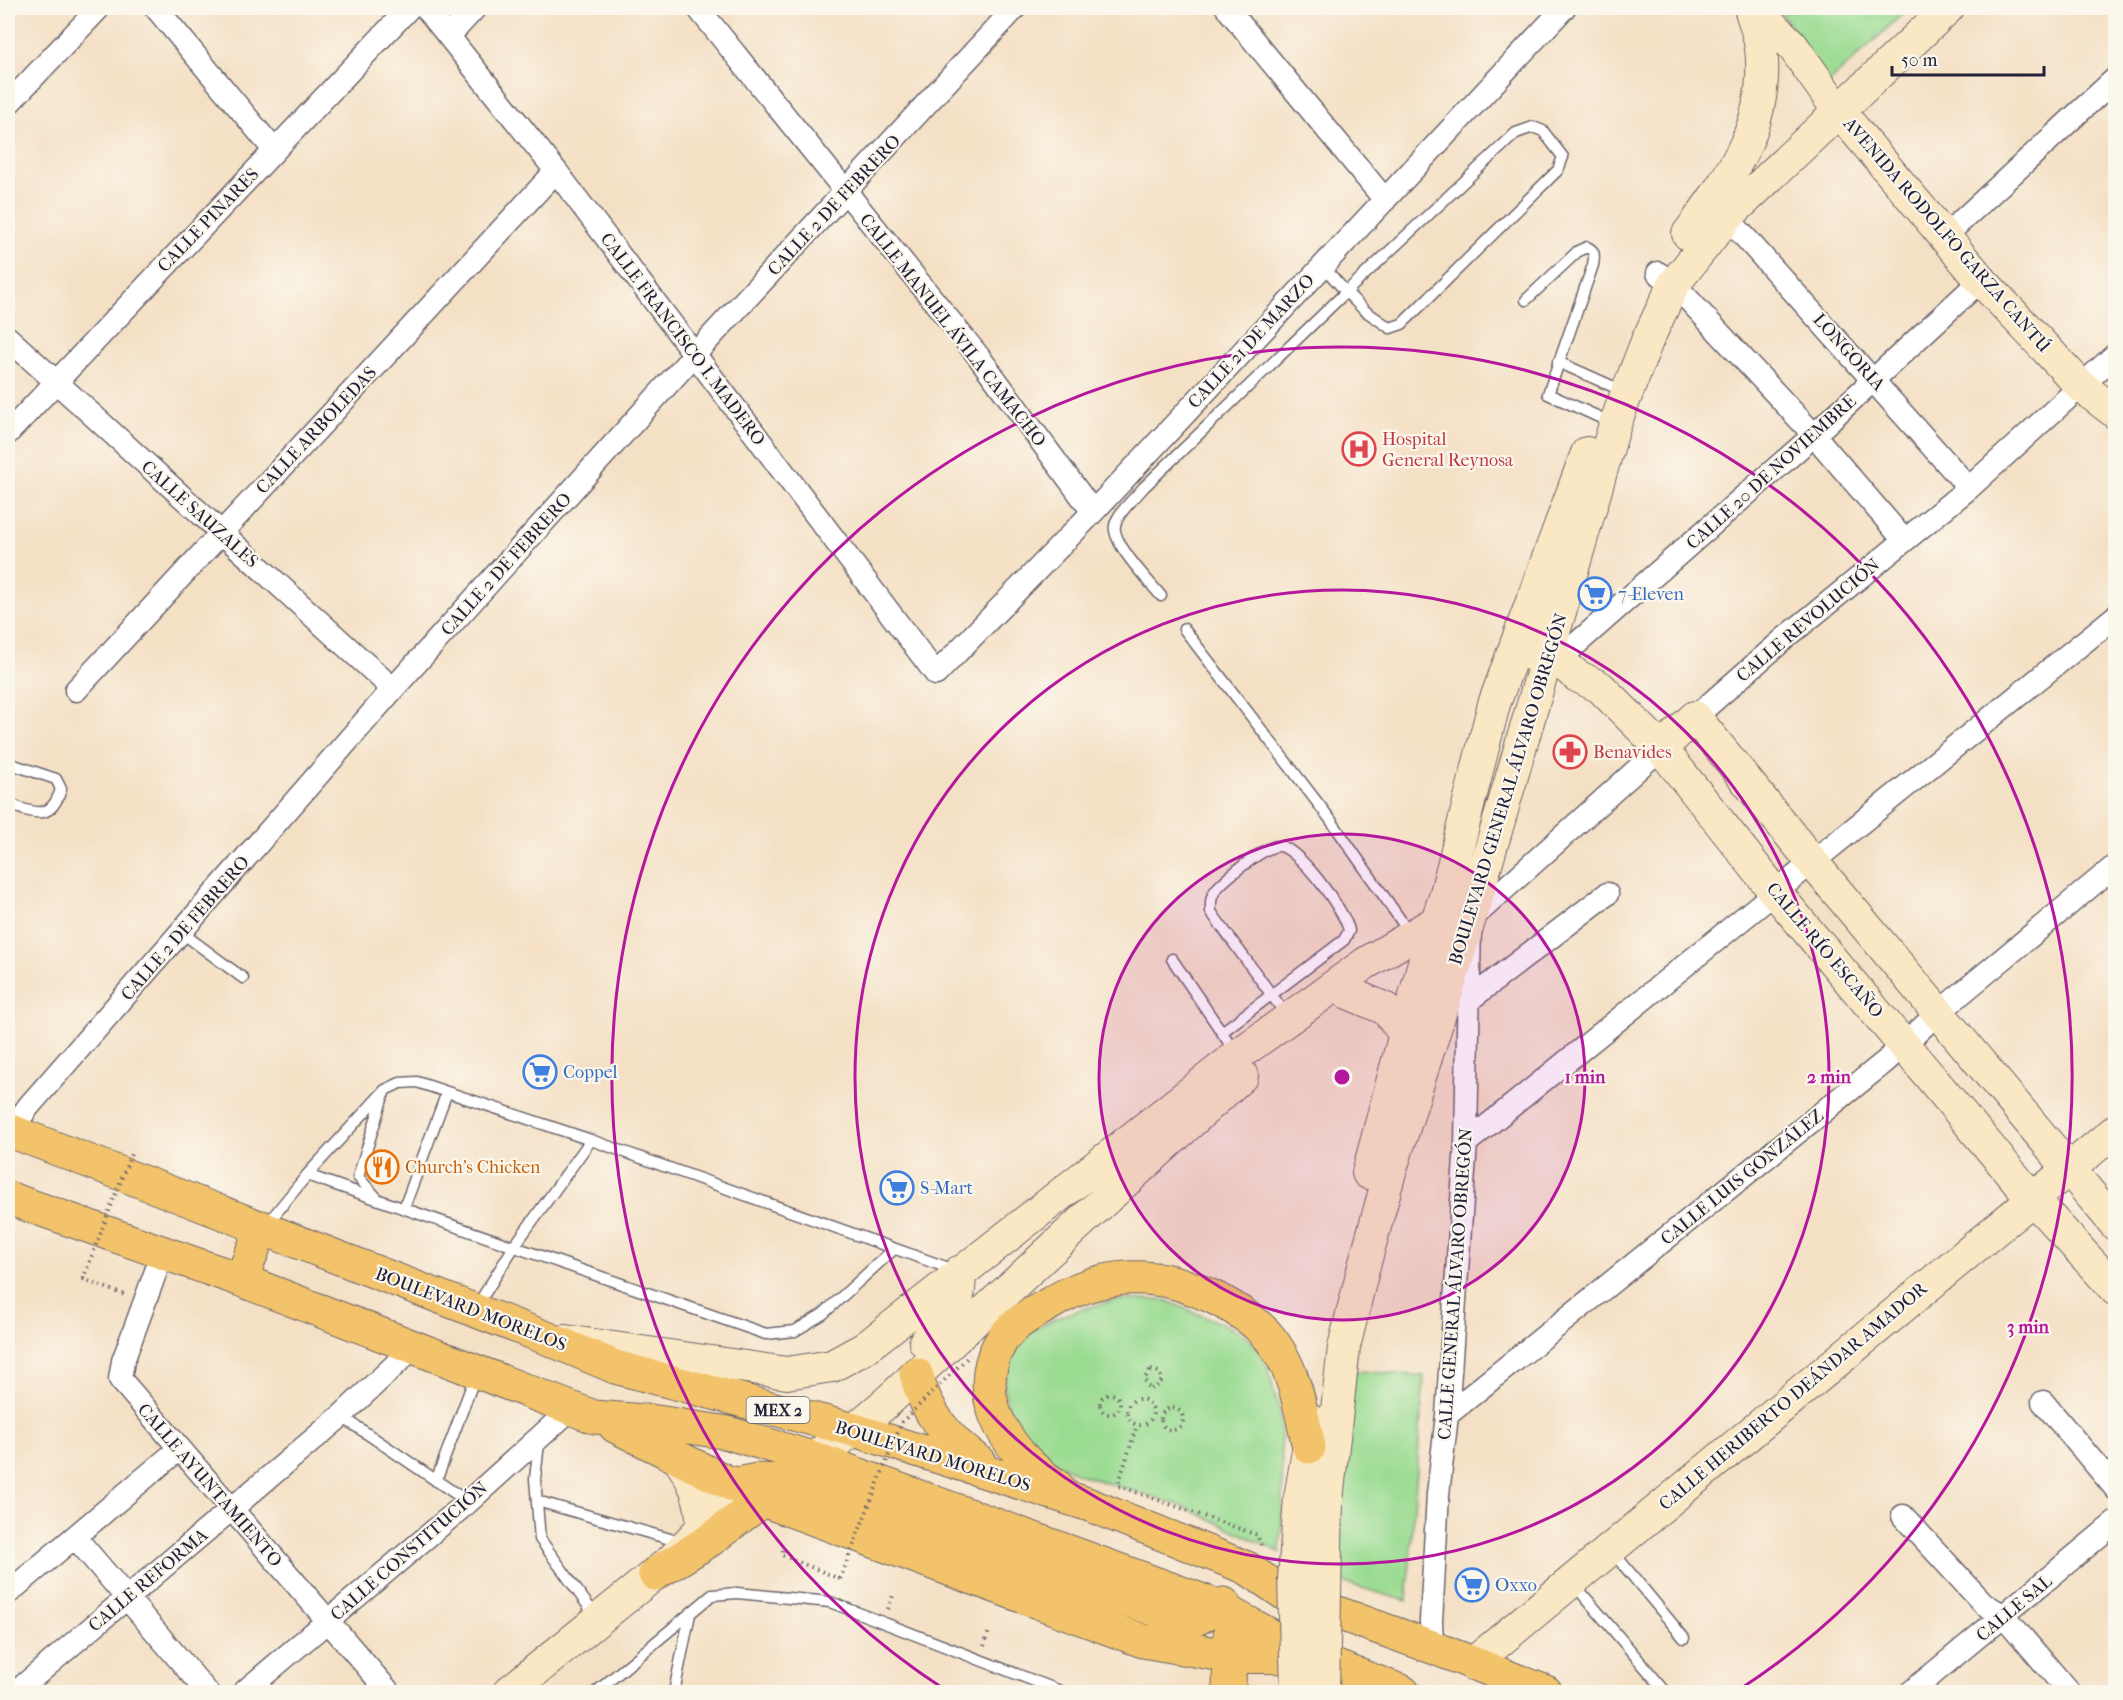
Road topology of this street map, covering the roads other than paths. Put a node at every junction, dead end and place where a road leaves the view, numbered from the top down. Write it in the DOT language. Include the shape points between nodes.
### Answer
graph roads {
  1 [pos="99,8"];
  2 [pos="156,8"];
  3 [pos="409,8"];
  4 [pos="426,8"];
  5 [pos="475,8"];
  6 [pos="698,8"];
  7 [pos="1015,8"];
  8 [pos="1227,8"];
  9 [pos="1564,8"];
  10 [pos="1752,8"];
  11 [pos="1782,8"];
  12 [pos="1948,8"];
  13 [pos="449,36"];
  14 [pos="1792,45"];
  15 [pos="2112,87"];
  16 [pos="8,104"];
  17 [pos="1838,110"];
  18 [pos="274,150"];
  19 [pos="556,171"];
  20 [pos="845,193"];
  21 [pos="1385,200"];
  22 [pos="1721,207"];
  23 [pos="1944,237"];
  24 [pos="1322,265"];
  25 [pos="1666,279"];
  26 [pos="1981,280"];
  27 [pos="1346,292"];
  28 [pos="1526,300"];
  29 [pos="8,338"];
  30 [pos="695,354"];
  31 [pos="2115,354"];
  32 [pos="1558,362"];
  33 [pos="1874,380"];
  34 [pos="54,381"];
  35 [pos="2081,386"];
  36 [pos="1619,389"];
  37 [pos="2114,411"];
  38 [pos="1608,421"];
  39 [pos="8,433"];
  40 [pos="1814,435"];
  41 [pos="1968,488"];
  42 [pos="1094,513"];
  43 [pos="221,532"];
  44 [pos="1903,539"];
  45 [pos="1161,596"];
  46 [pos="2115,616"];
  47 [pos="1184,629"];
  48 [pos="1510,657"];
  49 [pos="1553,657"];
  50 [pos="936,674"];
  51 [pos="393,689"];
  52 [pos="76,690"];
  53 [pos="1695,717"];
  54 [pos="1660,748"];
  55 [pos="8,763"];
  56 [pos="8,804"];
  57 [pos="1813,863"];
  58 [pos="2115,865"];
  59 [pos="1775,892"];
  60 [pos="1607,894"];
  61 [pos="1483,903"];
  62 [pos="181,932"];
  63 [pos="1426,933"];
  64 [pos="1172,959"];
  65 [pos="243,978"];
  66 [pos="1346,992"];
  67 [pos="1469,1000"];
  68 [pos="1938,1013"];
  69 [pos="1286,1016"];
  70 [pos="1406,1036"];
  71 [pos="1904,1042"];
  72 [pos="1236,1052"];
  73 [pos="385,1090"];
  74 [pos="447,1092"];
  75 [pos="2115,1130"];
  76 [pos="9,1131"];
  77 [pos="591,1140"];
  78 [pos="1466,1143"];
  79 [pos="2068,1169"];
  80 [pos="307,1176"];
  81 [pos="8,1198"];
  82 [pos="2032,1198"];
  83 [pos="378,1200"];
  84 [pos="404,1208"];
  85 [pos="1095,1209"];
  86 [pos="2115,1225"];
  87 [pos="262,1227"];
  88 [pos="515,1245"];
  89 [pos="894,1249"];
  90 [pos="163,1252"];
  91 [pos="959,1272"];
  92 [pos="242,1280"];
  93 [pos="2115,1290"];
  94 [pos="473,1311"];
  95 [pos="549,1339"];
  96 [pos="414,1347"];
  97 [pos="478,1370"];
  98 [pos="916,1374"];
  99 [pos="713,1392"];
  100 [pos="2043,1402"];
  101 [pos="583,1412"];
  102 [pos="1447,1415"];
  103 [pos="341,1416"];
  104 [pos="854,1430"];
  105 [pos="728,1433"];
  106 [pos="540,1437"];
  107 [pos="1309,1447"];
  108 [pos="178,1449"];
  109 [pos="675,1455"];
  110 [pos="813,1458"];
  111 [pos="1006,1478"];
  112 [pos="436,1481"];
  113 [pos="733,1485"];
  114 [pos="2115,1489"];
  115 [pos="776,1491"];
  116 [pos="1313,1499"];
  117 [pos="537,1501"];
  118 [pos="468,1502"];
  119 [pos="1087,1504"];
  120 [pos="231,1510"];
  121 [pos="1903,1516"];
  122 [pos="2115,1522"];
  123 [pos="75,1537"];
  124 [pos="695,1537"];
  125 [pos="1610,1548"];
  126 [pos="655,1574"];
  127 [pos="1571,1581"];
  128 [pos="8,1593"];
  129 [pos="1285,1594"];
  130 [pos="127,1599"];
  131 [pos="1217,1606"];
  132 [pos="690,1614"];
  133 [pos="2004,1616"];
  134 [pos="598,1620"];
  135 [pos="328,1621"];
  136 [pos="1684,1638"];
  137 [pos="1432,1647"];
  138 [pos="1228,1656"];
  139 [pos="1310,1657"];
  140 [pos="1472,1664"];
  141 [pos="15,1692"];
  142 [pos="207,1692"];
  143 [pos="244,1692"];
  144 [pos="389,1692"];
  145 [pos="509,1692"];
  146 [pos="596,1692"];
  147 [pos="675,1692"];
  148 [pos="1063,1692"];
  149 [pos="1229,1692"];
  150 [pos="1297,1692"];
  151 [pos="1323,1692"];
  152 [pos="1403,1692"];
  153 [pos="1546,1692"];
  154 [pos="1666,1692"];
  155 [pos="1911,1692"];
  156 [pos="2069,1692"];
  1 -- 16 [label="street"];
  2 -- 18 [label="street"];
  3 -- 18 [label="street, CALLE PINARES"];
  4 -- 13 [label="street, CALLE FRANCISCO I. MADERO"];
  5 -- 13 [label="street"];
  6 -- 20 [label="street, CALLE MANUEL ÁVILA CAMACHO"];
  7 -- 20 [label="street, CALLE 2 DE FEBRERO"];
  8 -- 21 [label="street"];
  9 -- 21 [label="street, CALLE 21 DE MARZO"];
  10 -- 14 [label="main road, AVENIDA RODOLFO GARZA CANTÚ"];
  10 -- 22 [label="main road" via="1761,46 1762,86 1756,116"];
  11 -- 14 [label="main road, AVENIDA RODOLFO GARZA CANTÚ"];
  12 -- 17 [label="main road, BOULEVARD GENERAL ÁLVARO OBREGÓN"];
  13 -- 19 [label="street, CALLE FRANCISCO I. MADERO"];
  14 -- 17 [label="main road, AVENIDA RODOLFO GARZA CANTÚ"];
  15 -- 23 [label="street"];
  17 -- 22 [label="main road, BOULEVARD GENERAL ÁLVARO OBREGÓN"];
  17 -- 23 [label="main road, AVENIDA RODOLFO GARZA CANTÚ"];
  18 -- 34 [label="street, CALLE PINARES"];
  19 -- 30 [label="street, CALLE FRANCISCO I. MADERO"];
  19 -- 43 [label="street, CALLE ARBOLEDAS"];
  20 -- 30 [label="street, CALLE 2 DE FEBRERO"];
  20 -- 42 [label="street, CALLE MANUEL ÁVILA CAMACHO" via="979,357"];
  21 -- 24 [label="street, CALLE 21 DE MARZO"];
  22 -- 25 [label="main road, BOULEVARD GENERAL ÁLVARO OBREGÓN"];
  22 -- 33 [label="street, LONGORIA"];
  23 -- 26 [label="main road, AVENIDA RODOLFO GARZA CANTÚ"];
  24 -- 27 [label="lane"];
  24 -- 42 [label="street, CALLE 21 DE MARZO"];
  25 -- 36 [label="main road, BOULEVARD GENERAL ÁLVARO OBREGÓN"];
  25 -- 40 [label="street"];
  26 -- 33 [label="street, CALLE 20 DE NOVIEMBRE"];
  26 -- 35 [label="main road, AVENIDA RODOLFO GARZA CANTÚ"];
  27 -- 27 [label="lane" via="1516,133 1533,127 1554,142 1563,157 1558,170 1402,324 1390,328 1382,324"];
  27 -- 45 [label="lane" via="1144,487 1117,520 1116,536"];
  28 -- 32 [label="lane" via="1578,251 1592,250 1593,265"];
  29 -- 34 [label="street, CALLE SAUZALES"];
  30 -- 50 [label="street, CALLE FRANCISCO I. MADERO"];
  30 -- 51 [label="street, CALLE 2 DE FEBRERO"];
  31 -- 35 [label="street, CALLE REVOLUCIÓN"];
  32 -- 36 [label="lane"];
  32 -- 38 [label="lane" via="1548,394"];
  33 -- 40 [label="street, CALLE 20 DE NOVIEMBRE"];
  33 -- 41 [label="street, LONGORIA"];
  34 -- 39 [label="street, CALLE PINARES"];
  34 -- 43 [label="street, CALLE SAUZALES"];
  35 -- 37 [label="main road, AVENIDA RODOLFO GARZA CANTÚ"];
  35 -- 41 [label="street, CALLE REVOLUCIÓN"];
  36 -- 38 [label="main road, BOULEVARD GENERAL ÁLVARO OBREGÓN"];
  38 -- 48 [label="main road, BOULEVARD GENERAL ÁLVARO OBREGÓN"];
  38 -- 49 [label="main road, BOULEVARD GENERAL ÁLVARO OBREGÓN"];
  40 -- 44 [label="street"];
  40 -- 49 [label="street, CALLE 20 DE NOVIEMBRE"];
  41 -- 44 [label="street, CALLE REVOLUCIÓN"];
  42 -- 50 [label="street, CALLE 21 DE MARZO"];
  43 -- 51 [label="street, CALLE SAUZALES"];
  43 -- 52 [label="street, CALLE ARBOLEDAS"];
  44 -- 53 [label="street, CALLE REVOLUCIÓN"];
  46 -- 57 [label="street"];
  47 -- 63 [label="lane" via="1330,819"];
  48 -- 49 [label="main road"];
  48 -- 63 [label="main road, BOULEVARD GENERAL ÁLVARO OBREGÓN"];
  49 -- 54 [label="main road, CALLE RÍO ESCAÑO" via="1577,676 1600,687"];
  49 -- 61 [label="main road, BOULEVARD GENERAL ÁLVARO OBREGÓN"];
  51 -- 62 [label="street, CALLE 2 DE FEBRERO"];
  53 -- 54 [label="main road, CALLE REVOLUCIÓN"];
  53 -- 57 [label="main road"];
  54 -- 59 [label="main road, CALLE RÍO ESCAÑO"];
  54 -- 61 [label="street, CALLE REVOLUCIÓN"];
  55 -- 56 [label="lane" via="56,779 61,789 50,810 40,814"];
  57 -- 59 [label="street"];
  57 -- 68 [label="main road"];
  58 -- 68 [label="street, CALLE LUIS GONZÁLEZ"];
  59 -- 71 [label="main road, CALLE RÍO ESCAÑO"];
  59 -- 78 [label="street"];
  60 -- 67 [label="street"];
  61 -- 63 [label="main road"];
  61 -- 67 [label="street, CALLE GENERAL ÁLVARO OBREGÓN"];
  61 -- 116 [label="main road, BOULEVARD GENERAL ÁLVARO OBREGÓN" via="1364,1266"];
  62 -- 65 [label="lane"];
  62 -- 76 [label="street, CALLE 2 DE FEBRERO"];
  63 -- 66 [label="main road"];
  63 -- 69 [label="main road" via="1366,963"];
  63 -- 70 [label="main road, BOULEVARD GENERAL ÁLVARO OBREGÓN"];
  64 -- 72 [label="lane"];
  66 -- 69 [label="main road"];
  66 -- 70 [label="main road" via="1386,1009"];
  67 -- 78 [label="street, CALLE GENERAL ÁLVARO OBREGÓN"];
  68 -- 71 [label="street, CALLE LUIS GONZÁLEZ"];
  68 -- 79 [label="main road"];
  69 -- 69 [label="lane" via="1211,912 1210,900 1216,890 1263,851 1278,846 1289,848 1318,880 1348,921 1349,931"];
  69 -- 72 [label="main road"];
  69 -- 72 [label="lane"];
  70 -- 107 [label="main road, BOULEVARD GENERAL ÁLVARO OBREGÓN" via="1326,1326"];
  71 -- 82 [label="main road, CALLE RÍO ESCAÑO"];
  71 -- 102 [label="street, CALLE LUIS GONZÁLEZ" via="1886,1061"];
  72 -- 85 [label="main road"];
  72 -- 91 [label="main road"];
  73 -- 74 [label="lane" via="400,1083 417,1082"];
  73 -- 80 [label="lane"];
  73 -- 83 [label="lane" via="358,1177"];
  74 -- 77 [label="lane"];
  74 -- 84 [label="lane"];
  75 -- 79 [label="main road, CALLE HERIBERTO DEÁNDAR AMADOR"];
  76 -- 87 [label="main road, BOULEVARD MORELOS / MEX 2"];
  77 -- 88 [label="lane"];
  77 -- 89 [label="lane"];
  78 -- 102 [label="street, CALLE GENERAL ÁLVARO OBREGÓN"];
  79 -- 82 [label="main road, CALLE HERIBERTO DEÁNDAR AMADOR"];
  79 -- 86 [label="main road"];
  80 -- 83 [label="lane"];
  80 -- 87 [label="lane" via="272,1221"];
  81 -- 90 [label="main road, MEX 2"];
  82 -- 93 [label="main road, CALLE RÍO ESCAÑO"];
  82 -- 125 [label="main road, CALLE HERIBERTO DEÁNDAR AMADOR"];
  83 -- 84 [label="lane"];
  84 -- 88 [label="lane"];
  85 -- 91 [label="main road" via="1059,1222 989,1267"];
  85 -- 98 [label="main road"];
  87 -- 92 [label="main road"];
  87 -- 94 [label="main road, BOULEVARD MORELOS / MEX 2"];
  88 -- 89 [label="lane" via="766,1334 795,1331 823,1314"];
  88 -- 94 [label="lane"];
  89 -- 91 [label="lane"];
  90 -- 92 [label="main road, MEX 2"];
  90 -- 108 [label="street, CALLE AYUNTAMIENTO" via="120,1379"];
  91 -- 95 [label="main road" via="865,1348 832,1366 805,1371 787,1373"];
  91 -- 98 [label="main road" via="962,1291 924,1343"];
  92 -- 96 [label="main road, MEX 2"];
  94 -- 95 [label="main road, BOULEVARD MORELOS / MEX 2"];
  95 -- 99 [label="main road, BOULEVARD MORELOS / MEX 2" via="615,1367"];
  96 -- 97 [label="main road, MEX 2"];
  96 -- 103 [label="street, CALLE REFORMA"];
  97 -- 101 [label="main road, MEX 2"];
  97 -- 112 [label="lane"];
  98 -- 104 [label="main road"];
  98 -- 111 [label="main road" via="922,1396 946,1436"];
  99 -- 104 [label="main road, BOULEVARD MORELOS / MEX 2"];
  99 -- 105 [label="main road"];
  100 -- 114 [label="street"];
  101 -- 105 [label="main road, MEX 2"];
  101 -- 106 [label="street, CALLE CONSTITUCIÓN"];
  101 -- 109 [label="main road"];
  102 -- 137 [label="street, CALLE GENERAL ÁLVARO OBREGÓN" via="1436,1529"];
  103 -- 112 [label="lane"];
  103 -- 120 [label="street, CALLE REFORMA"];
  104 -- 110 [label="main road"];
  104 -- 111 [label="main road, BOULEVARD MORELOS / MEX 2"];
  105 -- 110 [label="main road, MEX 2"];
  105 -- 113 [label="main road"];
  106 -- 117 [label="lane" via="535,1470"];
  106 -- 118 [label="street, CALLE CONSTITUCIÓN"];
  107 -- 116 [label="main road, BOULEVARD GENERAL ÁLVARO OBREGÓN"];
  107 -- 119 [label="main road" via="1293,1377 1275,1343 1252,1320 1187,1286 1165,1281 1126,1278 1086,1285 1035,1311 1008,1334 999,1344 990,1382 996,1416 1019,1456 1033,1470"];
  108 -- 120 [label="street, CALLE AYUNTAMIENTO"];
  108 -- 123 [label="street"];
  109 -- 113 [label="main road"];
  109 -- 124 [label="main road" via="688,1470 702,1508"];
  110 -- 115 [label="main road"];
  110 -- 131 [label="main road, MEX 2"];
  111 -- 119 [label="main road, BOULEVARD MORELOS / MEX 2"];
  112 -- 118 [label="lane"];
  113 -- 115 [label="main road"];
  113 -- 124 [label="main road" via="717,1512"];
  115 -- 126 [label="main road" via="710,1540"];
  115 -- 131 [label="main road" via="1179,1618 1196,1619"];
  115 -- 138 [label="main road" via="1143,1641"];
  116 -- 150 [label="main road, bridge" via="1294,1578"];
  116 -- 151 [label="main road, bridge"];
  117 -- 124 [label="lane"];
  117 -- 134 [label="lane" via="543,1546"];
  118 -- 135 [label="street, CALLE CONSTITUCIÓN"];
  119 -- 129 [label="main road, BOULEVARD MORELOS / MEX 2" via="1247,1568"];
  120 -- 130 [label="street, CALLE REFORMA"];
  120 -- 135 [label="street, CALLE AYUNTAMIENTO"];
  121 -- 133 [label="street" via="1984,1604"];
  122 -- 133 [label="street, CALLE SAL"];
  123 -- 128 [label="street"];
  123 -- 130 [label="street"];
  124 -- 126 [label="main road"];
  125 -- 127 [label="main road, CALLE HERIBERTO DEÁNDAR AMADOR"];
  125 -- 136 [label="lane"];
  126 -- 134 [label="main road"];
  127 -- 140 [label="main road, CALLE HERIBERTO DEÁNDAR AMADOR"];
  127 -- 154 [label="lane"];
  129 -- 131 [label="main road"];
  129 -- 137 [label="main road, BOULEVARD MORELOS / MEX 2"];
  130 -- 141 [label="street, CALLE REFORMA"];
  130 -- 142 [label="street"];
  131 -- 138 [label="main road" via="1230,1631"];
  131 -- 139 [label="main road, MEX 2"];
  132 -- 146 [label="lane"];
  132 -- 147 [label="lane"];
  132 -- 148 [label="lane" via="712,1595 737,1593 830,1602"];
  133 -- 155 [label="street, CALLE SAL"];
  133 -- 156 [label="street"];
  134 -- 145 [label="main road"];
  135 -- 143 [label="street, CALLE CONSTITUCIÓN"];
  135 -- 144 [label="street, CALLE AYUNTAMIENTO"];
  137 -- 140 [label="main road, BOULEVARD MORELOS / MEX 2"];
  138 -- 139 [label="main road"];
  138 -- 149 [label="main road"];
  139 -- 152 [label="main road, MEX 2"];
  140 -- 153 [label="main road, BOULEVARD MORELOS / MEX 2"];
}
